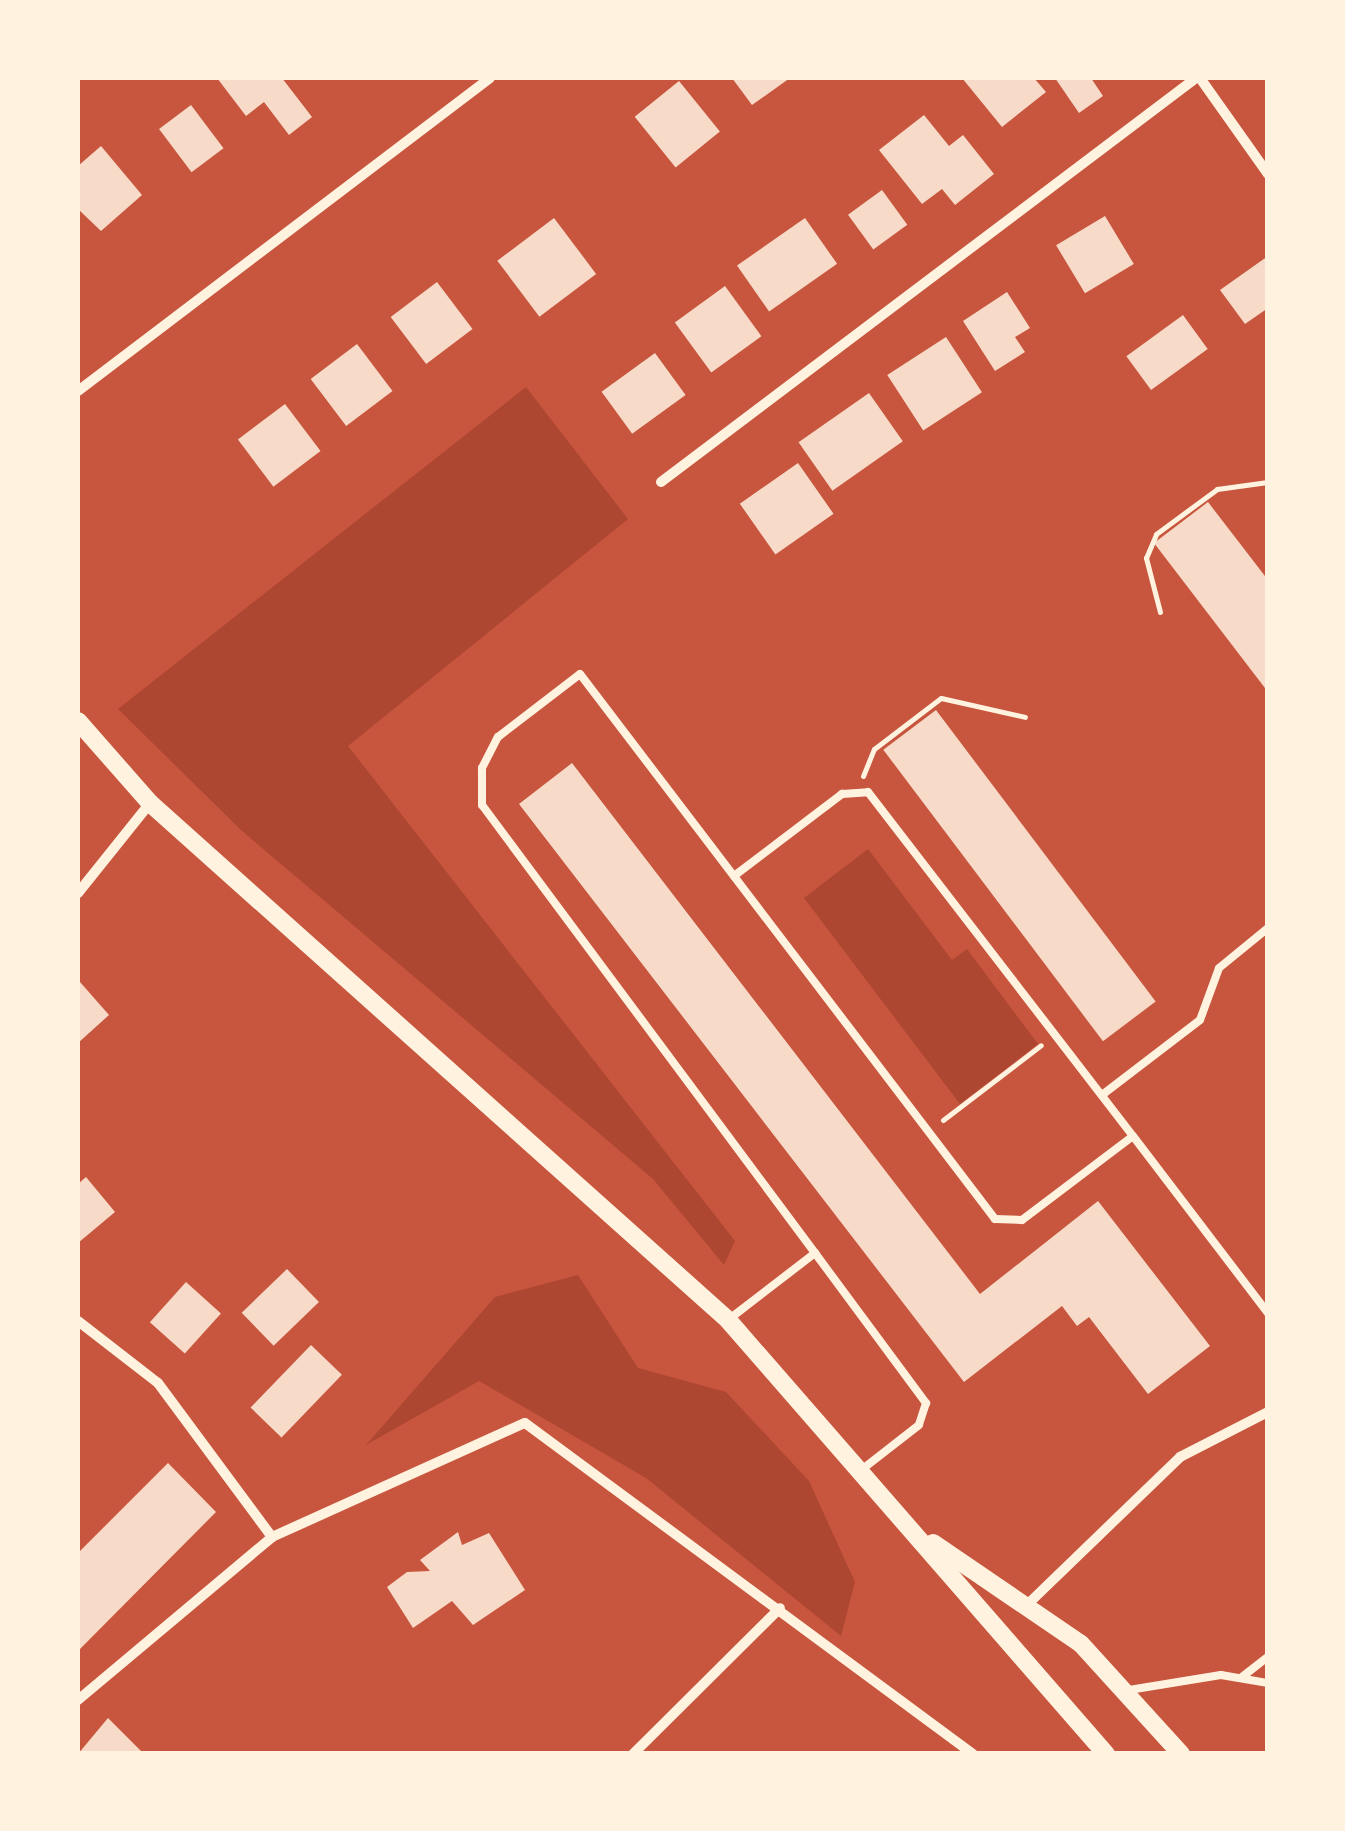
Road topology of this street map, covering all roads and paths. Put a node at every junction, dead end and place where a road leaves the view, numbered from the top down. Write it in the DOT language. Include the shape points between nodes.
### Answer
graph roads {
  1 [pos="490,78"];
  2 [pos="1198,78"];
  3 [pos="1268,174"];
  4 [pos="78,391"];
  5 [pos="661,482"];
  6 [pos="1268,482"];
  7 [pos="1160,612"];
  8 [pos="1026,717"];
  9 [pos="78,721"];
  10 [pos="859,790"];
  11 [pos="150,803"];
  12 [pos="734,876"];
  13 [pos="78,893"];
  14 [pos="1268,928"];
  15 [pos="1056,1034"];
  16 [pos="1102,1095"];
  17 [pos="928,1131"];
  18 [pos="1133,1136"];
  19 [pos="815,1253"];
  20 [pos="1268,1313"];
  21 [pos="728,1320"];
  22 [pos="78,1321"];
  23 [pos="1268,1412"];
  24 [pos="858,1472"];
  25 [pos="920,1534"];
  26 [pos="272,1538"];
  27 [pos="1030,1602"];
  28 [pos="780,1608"];
  29 [pos="1268,1656"];
  30 [pos="1242,1676"];
  31 [pos="1268,1684"];
  32 [pos="1128,1690"];
  33 [pos="78,1700"];
  34 [pos="633,1754"];
  35 [pos="973,1754"];
  36 [pos="1106,1754"];
  37 [pos="1181,1754"];
  1 -- 4 [label="street"];
  2 -- 3 [label="street"];
  2 -- 5 [label="street"];
  6 -- 7 [label="path" via="1218,489 1156,534 1146,558"];
  8 -- 10 [label="path" via="941,698 874,748"];
  9 -- 11 [label="street"];
  10 -- 12 [label="lane"];
  10 -- 15 [label="lane" via="875,798"];
  11 -- 13 [label="street"];
  11 -- 21 [label="street"];
  12 -- 17 [label="lane"];
  12 -- 19 [label="lane" via="580,674 486,756 480,792 492,828"];
  14 -- 16 [label="lane" via="1223,962 1200,1020"];
  15 -- 16 [label="lane"];
  15 -- 17 [label="path"];
  16 -- 18 [label="lane"];
  17 -- 18 [label="lane" via="995,1219 1011,1224"];
  18 -- 20 [label="lane"];
  19 -- 21 [label="lane"];
  19 -- 24 [label="lane" via="926,1403 919,1425"];
  21 -- 24 [label="street"];
  22 -- 26 [label="street" via="158,1382"];
  23 -- 27 [label="street" via="1180,1458"];
  24 -- 25 [label="street"];
  25 -- 27 [label="street"];
  25 -- 36 [label="street"];
  26 -- 28 [label="street" via="525,1422"];
  26 -- 33 [label="street"];
  27 -- 32 [label="street"];
  28 -- 34 [label="street"];
  28 -- 35 [label="street"];
  29 -- 30 [label="lane"];
  30 -- 31 [label="lane"];
  30 -- 32 [label="lane"];
  32 -- 37 [label="street"];
}
